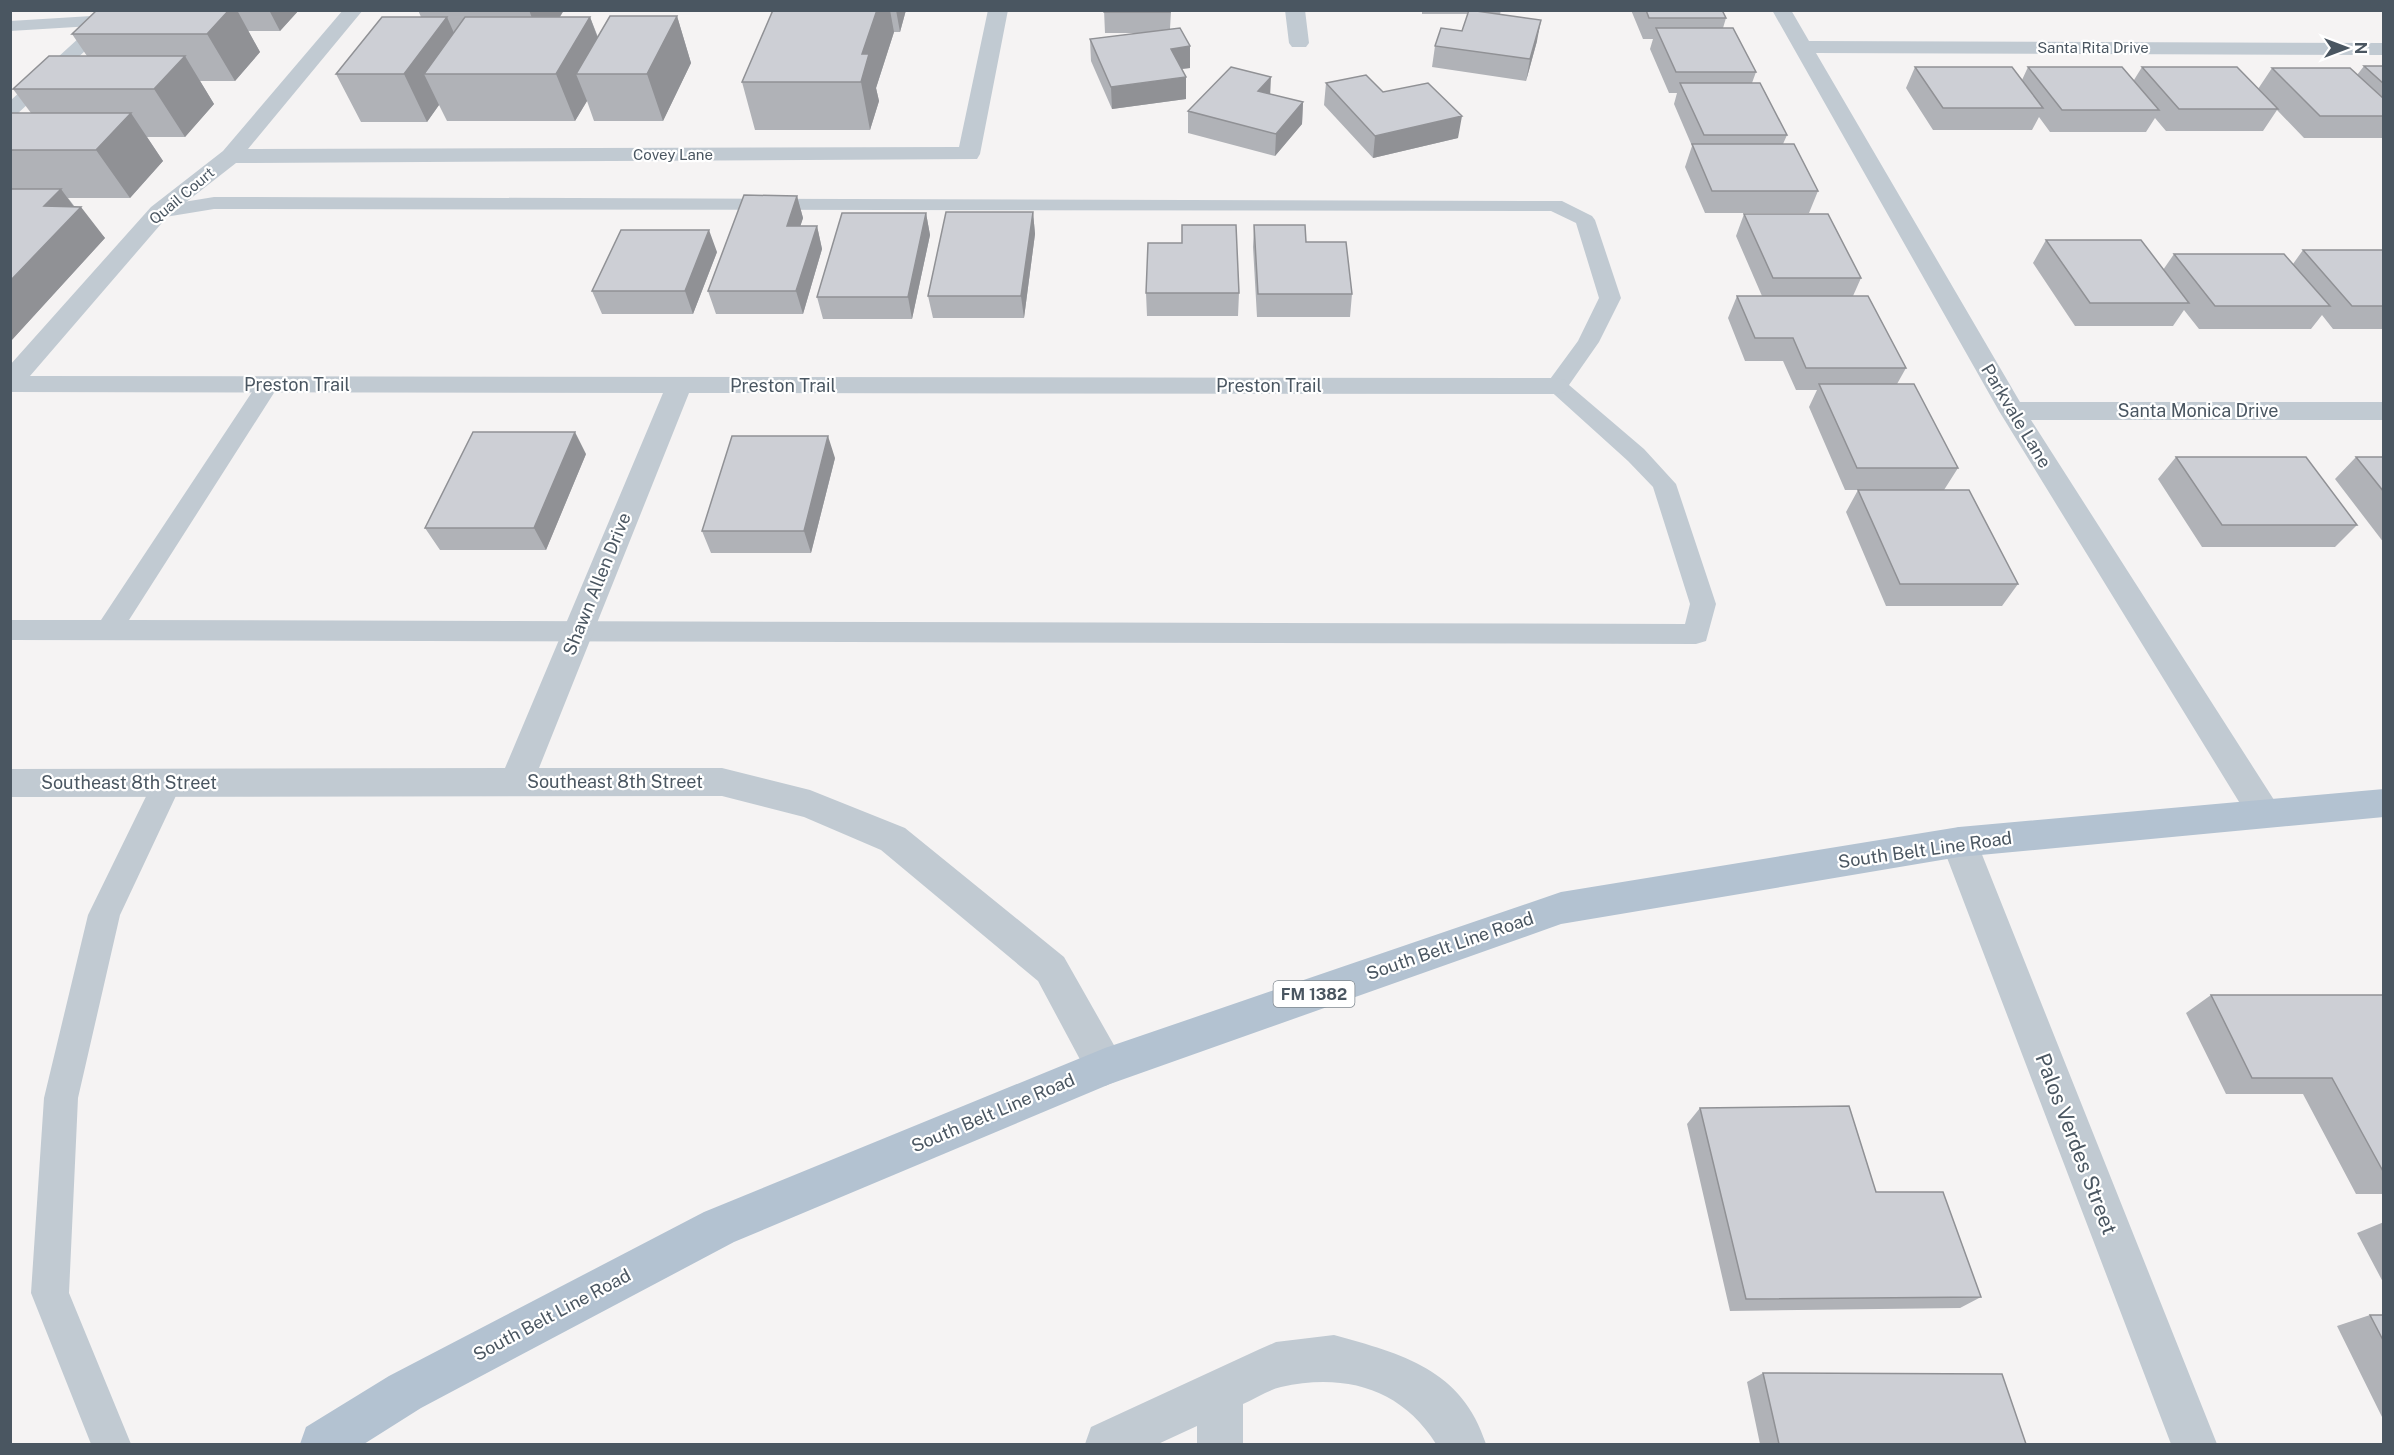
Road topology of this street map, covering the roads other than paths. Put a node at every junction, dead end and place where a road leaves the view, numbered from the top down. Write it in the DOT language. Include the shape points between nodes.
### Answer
graph roads {
  1 [pos="354,10"];
  2 [pos="998,10"];
  3 [pos="1295,10"];
  4 [pos="1781,10"];
  5 [pos="10,26"];
  6 [pos="1299,43"];
  7 [pos="1802,47"];
  8 [pos="2384,49"];
  9 [pos="10,111"];
  10 [pos="231,156"];
  11 [pos="159,212"];
  12 [pos="10,383"];
  13 [pos="268,385"];
  14 [pos="679,386"];
  15 [pos="1556,386"];
  16 [pos="2012,411"];
  17 [pos="2384,411"];
  18 [pos="10,630"];
  19 [pos="109,630"];
  20 [pos="577,632"];
  21 [pos="516,782"];
  22 [pos="10,783"];
  23 [pos="167,783"];
  24 [pos="2384,803"];
  25 [pos="2264,813"];
  26 [pos="1959,842"];
  27 [pos="1105,1067"];
  28 [pos="1220,1392"];
  29 [pos="111,1444"];
  30 [pos="323,1444"];
  31 [pos="1108,1444"];
  32 [pos="1220,1444"];
  33 [pos="1463,1444"];
  34 [pos="2194,1444"];
  1 -- 10 [label="street, Quail Court"];
  2 -- 10 [label="street, Covey Lane" via="969,154"];
  3 -- 6 [label="street"];
  4 -- 7 [label="street, Parkvale Lane"];
  5 -- 9 [label="lane" via="108,20"];
  7 -- 8 [label="street, Santa Rita Drive"];
  7 -- 16 [label="street, Parkvale Lane"];
  10 -- 11 [label="street, Quail Court"];
  11 -- 12 [label="street, Quail Court"];
  11 -- 15 [label="lane" via="214,203 1555,205 1585,220 1610,298 1588,342"];
  12 -- 13 [label="street, Preston Trail"];
  13 -- 14 [label="street, Preston Trail"];
  13 -- 19 [label="lane"];
  14 -- 15 [label="street, Preston Trail"];
  14 -- 20 [label="street, Shawn Allen Drive"];
  15 -- 20 [label="lane" via="1664,484 1703,604 1696,634"];
  16 -- 17 [label="street, Santa Monica Drive"];
  16 -- 25 [label="street, Parkvale Lane"];
  18 -- 19 [label="lane"];
  19 -- 20 [label="lane"];
  20 -- 21 [label="street, Shawn Allen Drive"];
  21 -- 23 [label="street, Southeast 8th Street"];
  21 -- 27 [label="street, Southeast 8th Street" via="722,782 810,804 893,839 1052,969"];
  22 -- 23 [label="street, Southeast 8th Street"];
  23 -- 29 [label="lane" via="104,915 61,1098 50,1293"];
  24 -- 25 [label="main road, South Belt Line Road / FM 1382"];
  25 -- 26 [label="main road, South Belt Line Road / FM 1382"];
  26 -- 27 [label="main road, South Belt Line Road / FM 1382" via="1561,908"];
  26 -- 34 [label="street, Palos Verdes Street"];
  27 -- 30 [label="main road, South Belt Line Road / FM 1382" via="719,1227 405,1392"];
  28 -- 31 [label="street"];
  28 -- 32 [label="street"];
  28 -- 33 [label="street" via="1276,1365 1344,1360 1398,1376 1424,1393"];
}
